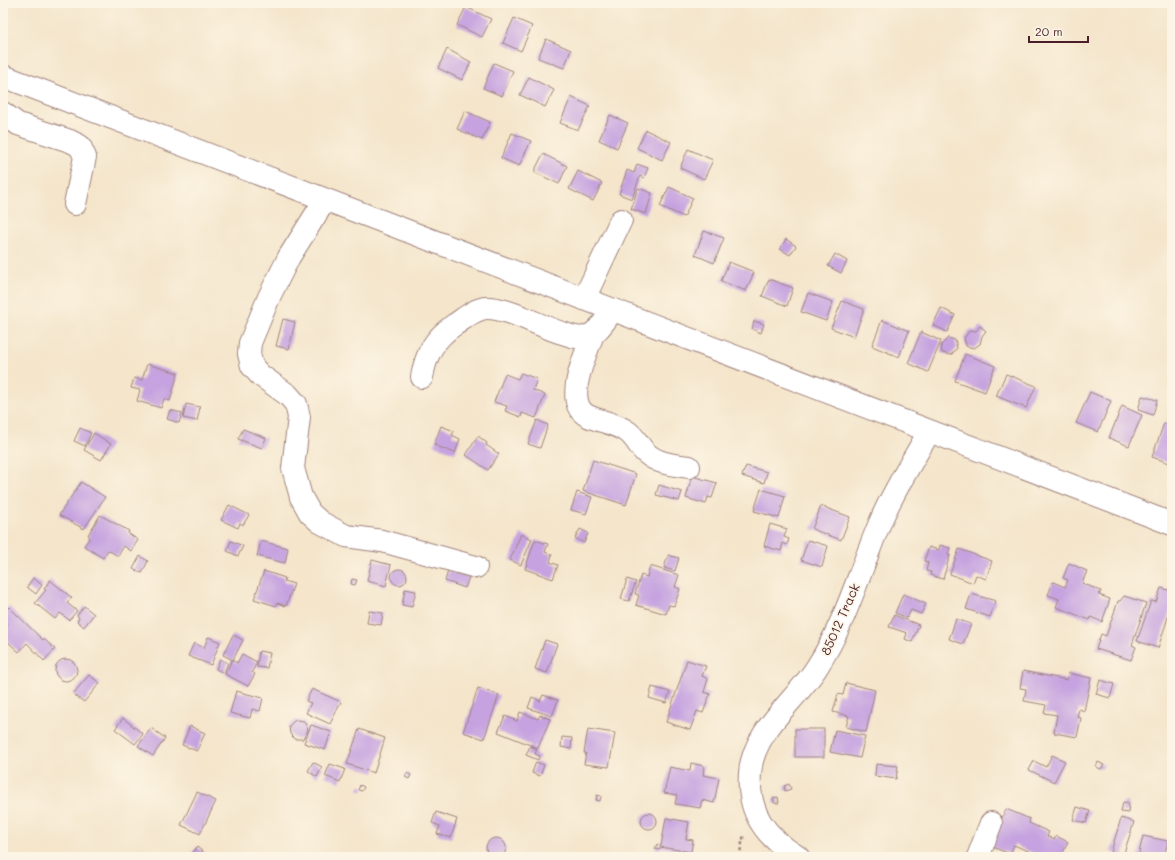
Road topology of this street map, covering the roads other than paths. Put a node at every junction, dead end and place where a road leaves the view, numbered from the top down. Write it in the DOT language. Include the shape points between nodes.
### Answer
graph roads {
  1 [pos="3,76"];
  2 [pos="3,113"];
  3 [pos="325,200"];
  4 [pos="75,204"];
  5 [pos="621,220"];
  6 [pos="584,299"];
  7 [pos="613,310"];
  8 [pos="593,334"];
  9 [pos="422,378"];
  10 [pos="929,432"];
  11 [pos="689,467"];
  12 [pos="1172,524"];
  13 [pos="476,567"];
  14 [pos="991,823"];
  15 [pos="798,857"];
  16 [pos="978,857"];
  1 -- 3 [label="street"];
  2 -- 4 [label="street" via="18,124 80,146 85,157"];
  3 -- 6 [label="street"];
  3 -- 13 [label="street" via="289,257 269,297 250,343 249,354 256,371 296,404 299,417 293,468 302,497 310,512 320,522 346,536 382,541"];
  5 -- 6 [label="street"];
  6 -- 7 [label="street"];
  7 -- 8 [label="street"];
  7 -- 10 [label="street"];
  8 -- 9 [label="street" via="584,338 575,337 499,310 486,308 475,311 452,327 430,348"];
  8 -- 11 [label="street" via="575,393 580,409 586,415 628,432 654,459"];
  10 -- 12 [label="street"];
  10 -- 15 [label="street, 85012 Track" via="879,524 841,623 826,654 804,686 778,716 755,753 750,772 750,800 770,836"];
  14 -- 16 [label="street"];
}
